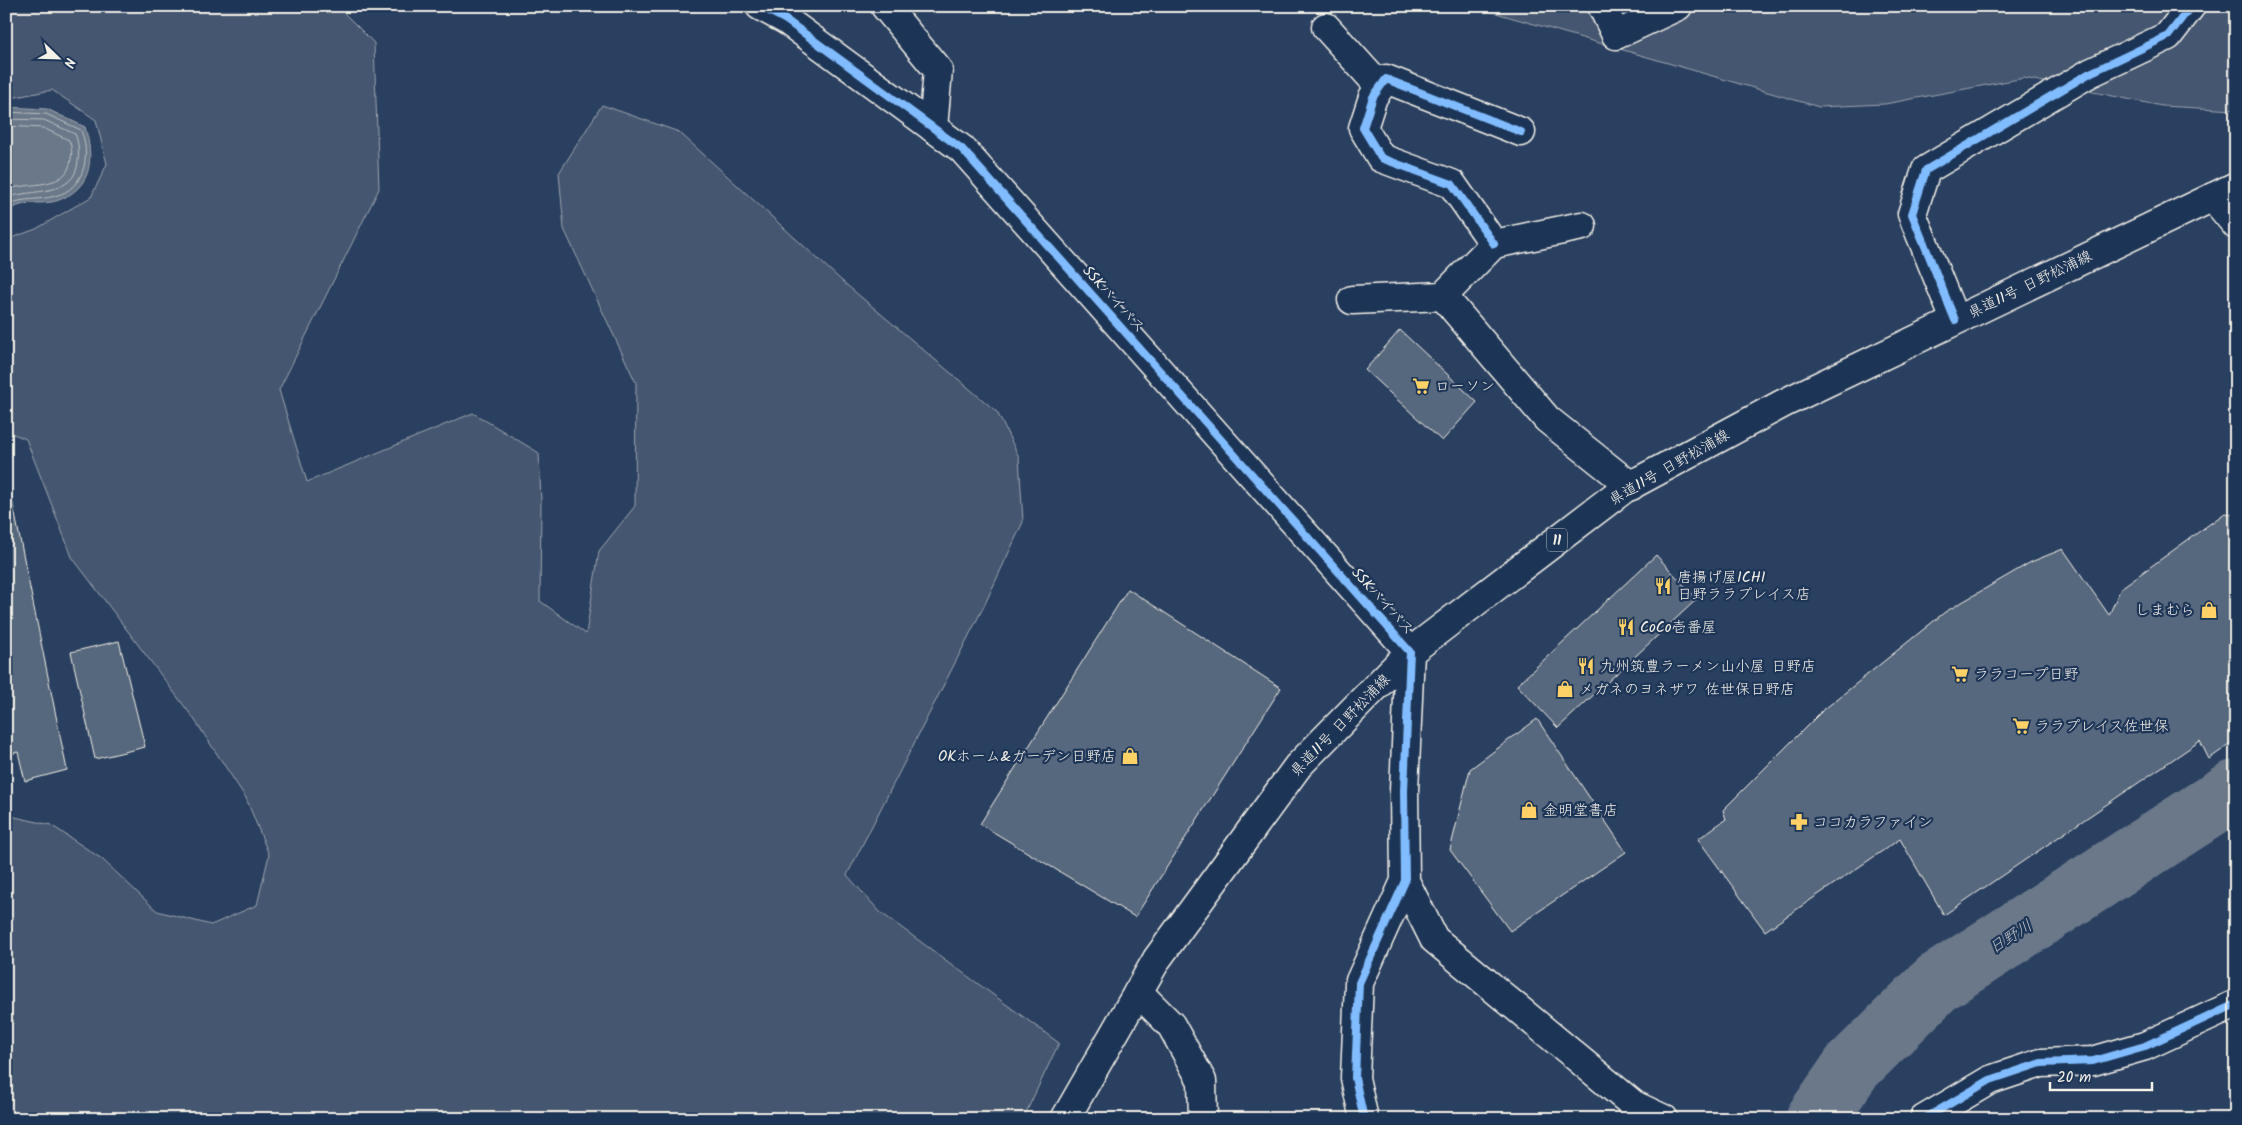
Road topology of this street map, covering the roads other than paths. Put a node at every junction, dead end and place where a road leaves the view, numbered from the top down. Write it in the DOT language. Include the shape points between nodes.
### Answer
graph roads {
  1 [pos="760,6"];
  2 [pos="885,6"];
  3 [pos="1602,6"];
  4 [pos="1678,6"];
  5 [pos="2191,6"];
  6 [pos="1326,27"];
  7 [pos="1380,87"];
  8 [pos="933,128"];
  9 [pos="1521,132"];
  10 [pos="2224,191"];
  11 [pos="2236,225"];
  12 [pos="1582,226"];
  13 [pos="1494,244"];
  14 [pos="1443,296"];
  15 [pos="1352,300"];
  16 [pos="1955,320"];
  17 [pos="1631,486"];
  18 [pos="1410,652"];
  19 [pos="1404,881"];
  20 [pos="1138,992"];
  21 [pos="2236,1004"];
  22 [pos="1065,1119"];
  23 [pos="1203,1119"];
  24 [pos="1364,1119"];
  25 [pos="1664,1119"];
  26 [pos="1924,1119"];
  1 -- 8 [label="street, SSKバイパス" via="786,20"];
  2 -- 8 [label="street" via="938,70"];
  3 -- 4 [label="street" via="1616,35"];
  5 -- 16 [label="street" via="2168,36 2090,73 1926,170 1912,214"];
  6 -- 7 [label="street"];
  7 -- 9 [label="street" via="1386,79"];
  7 -- 13 [label="street" via="1373,97 1363,128 1381,158 1452,184"];
  8 -- 18 [label="street, SSKバイパス" via="962,149"];
  10 -- 11 [label="street"];
  10 -- 16 [label="street, 県道11号 日野松浦線 / 11"];
  12 -- 13 [label="street"];
  13 -- 14 [label="street"];
  14 -- 15 [label="street"];
  14 -- 17 [label="street" via="1547,419"];
  16 -- 17 [label="street, 県道11号 日野松浦線 / 11" via="1784,403"];
  17 -- 18 [label="street, 県道11号 日野松浦線 / 11"];
  18 -- 19 [label="street"];
  18 -- 20 [label="street, 県道11号 日野松浦線 / 11" via="1298,766 1163,951"];
  19 -- 24 [label="street" via="1359,983 1355,1078"];
  19 -- 25 [label="street" via="1434,939 1634,1105"];
  20 -- 22 [label="street, 県道11号 日野松浦線 / 11"];
  20 -- 23 [label="street" via="1170,1025 1202,1081"];
  21 -- 26 [label="street" via="2145,1046 2093,1061 2040,1064 1990,1080"];
}
